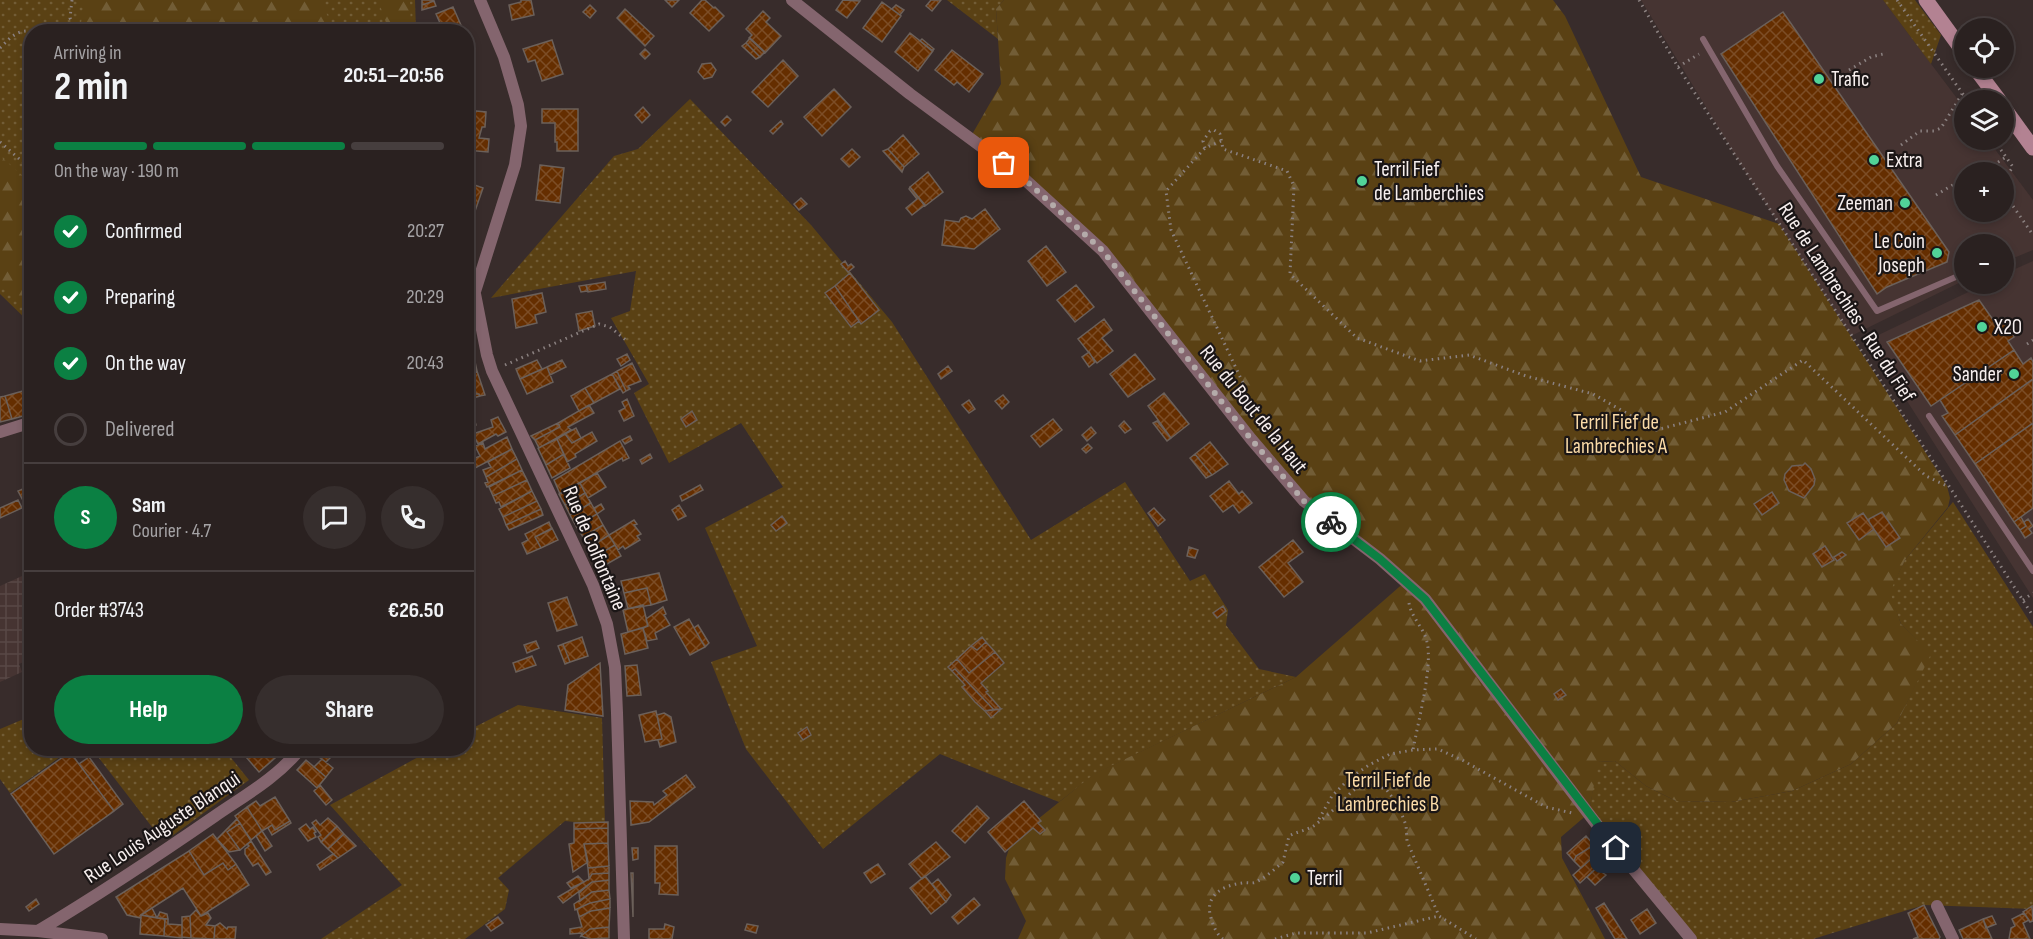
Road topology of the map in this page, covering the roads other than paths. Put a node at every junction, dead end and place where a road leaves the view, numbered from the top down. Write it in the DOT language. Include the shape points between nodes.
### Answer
graph roads {
  1 [pos="480,0"];
  2 [pos="792,0"];
  3 [pos="1926,0"];
  4 [pos="1703,39"];
  5 [pos="1954,39"];
  6 [pos="2014,122"];
  7 [pos="2033,148"];
  8 [pos="1954,278"];
  9 [pos="475,294"];
  10 [pos="474,297"];
  11 [pos="1929,416"];
  12 [pos="24,424"];
  13 [pos="0,432"];
  14 [pos="2033,571"];
  15 [pos="294,756"];
  16 [pos="1937,906"];
  17 [pos="0,929"];
  18 [pos="15,931"];
  19 [pos="38,931"];
  20 [pos="0,933"];
  21 [pos="102,939"];
  22 [pos="624,939"];
  23 [pos="1691,939"];
  24 [pos="1953,939"];
  1 -- 9 [label="street" via="504,57 521,126 516,165"];
  2 -- 23 [label="street, Rue du Bout de la Haut" via="1021,176 1103,251 1304,501 1425,599 1586,810"];
  3 -- 5 [label="main road"];
  4 -- 8 [label="lane" via="1777,166 1877,311"];
  6 -- 7 [label="main road"];
  9 -- 10 [label="street"];
  9 -- 22 [label="street, Rue de Colfontaine" via="492,370 593,585 607,624 617,702"];
  11 -- 14 [label="lane"];
  12 -- 13 [label="street"];
  15 -- 19 [label="street, Rue Louis Auguste Blanqui" via="261,784"];
  16 -- 24 [label="street"];
  17 -- 18 [label="street"];
  18 -- 19 [label="street"];
  18 -- 20 [label="street"];
  19 -- 21 [label="street"];
}
